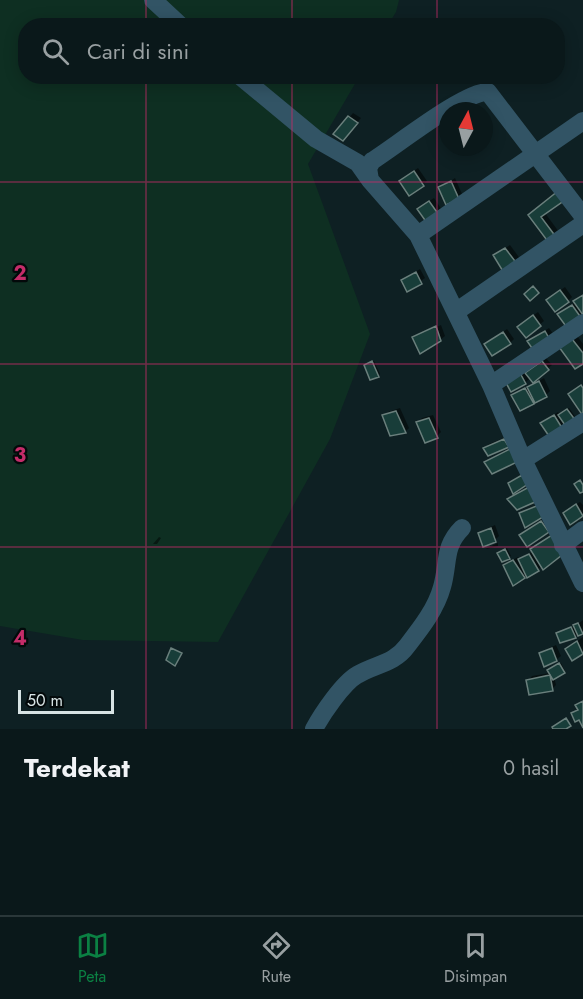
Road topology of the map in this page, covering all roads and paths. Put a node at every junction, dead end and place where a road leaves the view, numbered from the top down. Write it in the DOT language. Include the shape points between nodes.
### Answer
graph roads {
  1 [pos="153,0"];
  2 [pos="172,18"];
  3 [pos="250,84"];
  4 [pos="583,121"];
  5 [pos="537,154"];
  6 [pos="370,180"];
  7 [pos="583,216"];
  8 [pos="583,224"];
  9 [pos="418,235"];
  10 [pos="457,311"];
  11 [pos="583,323"];
  12 [pos="491,385"];
  13 [pos="583,423"];
  14 [pos="523,460"];
  15 [pos="462,528"];
  16 [pos="583,530"];
  17 [pos="563,544"];
  18 [pos="583,583"];
  19 [pos="315,729"];
  1 -- 2 [label="street"];
  3 -- 6 [label="street" via="316,139 358,163"];
  4 -- 5 [label="street"];
  5 -- 6 [label="street" via="493,96 481,92 462,100 372,161 368,168"];
  5 -- 7 [label="street"];
  5 -- 9 [label="street"];
  6 -- 9 [label="street"];
  8 -- 10 [label="street"];
  9 -- 10 [label="street"];
  10 -- 12 [label="street"];
  11 -- 12 [label="street"];
  12 -- 14 [label="street"];
  13 -- 14 [label="street"];
  14 -- 17 [label="street"];
  15 -- 19 [label="street" via="450,543 434,608 406,649 392,661 354,676"];
  16 -- 17 [label="street"];
  17 -- 18 [label="street"];
}
